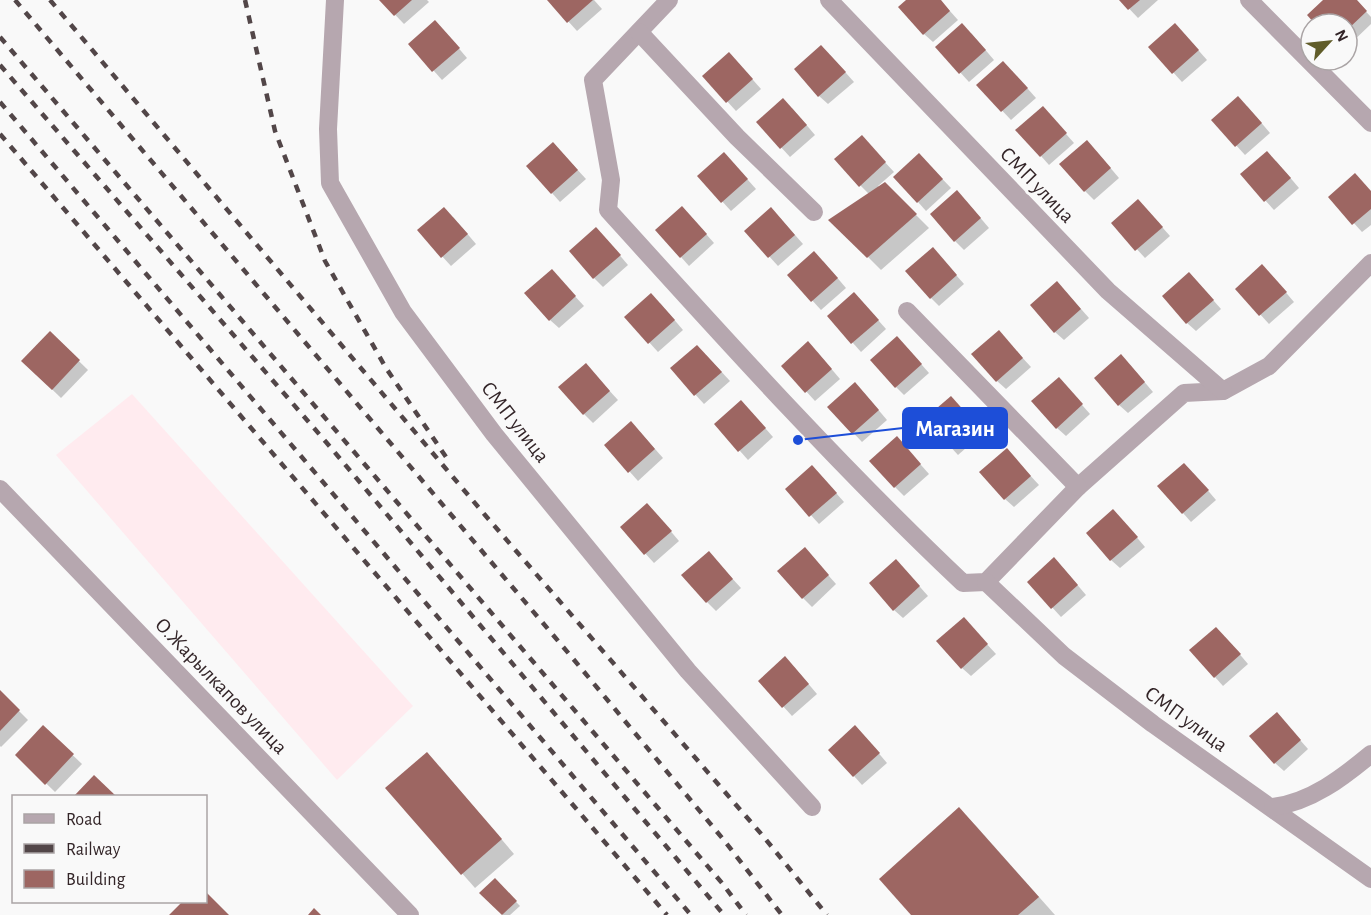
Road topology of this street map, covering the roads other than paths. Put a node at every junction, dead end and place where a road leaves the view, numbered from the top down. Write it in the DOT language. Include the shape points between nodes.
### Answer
graph roads {
  1 [pos="335,0"];
  2 [pos="669,0"];
  3 [pos="829,0"];
  4 [pos="1249,0"];
  5 [pos="639,32"];
  6 [pos="1371,123"];
  7 [pos="814,212"];
  8 [pos="1371,263"];
  9 [pos="907,311"];
  10 [pos="1223,391"];
  11 [pos="1078,487"];
  12 [pos="0,489"];
  13 [pos="986,582"];
  14 [pos="1371,754"];
  15 [pos="812,807"];
  16 [pos="1272,807"];
  17 [pos="1371,879"];
  18 [pos="409,914"];
  1 -- 15 [label="street, СМП улица" via="328,129 330,183 403,312 494,434 688,671"];
  2 -- 5 [label="street"];
  3 -- 10 [label="street, СМП улица" via="1108,291"];
  4 -- 6 [label="street"];
  5 -- 7 [label="street"];
  5 -- 13 [label="street" via="593,80 611,180 608,210 893,517 963,583"];
  8 -- 10 [label="street" via="1269,366"];
  9 -- 11 [label="street"];
  10 -- 11 [label="street" via="1185,393"];
  11 -- 13 [label="street"];
  12 -- 18 [label="street, О.Жарылкапов улица"];
  13 -- 16 [label="street, СМП улица" via="1064,656"];
  14 -- 16 [label="street" via="1338,781 1290,805"];
  16 -- 17 [label="street, СМП улица"];
}
